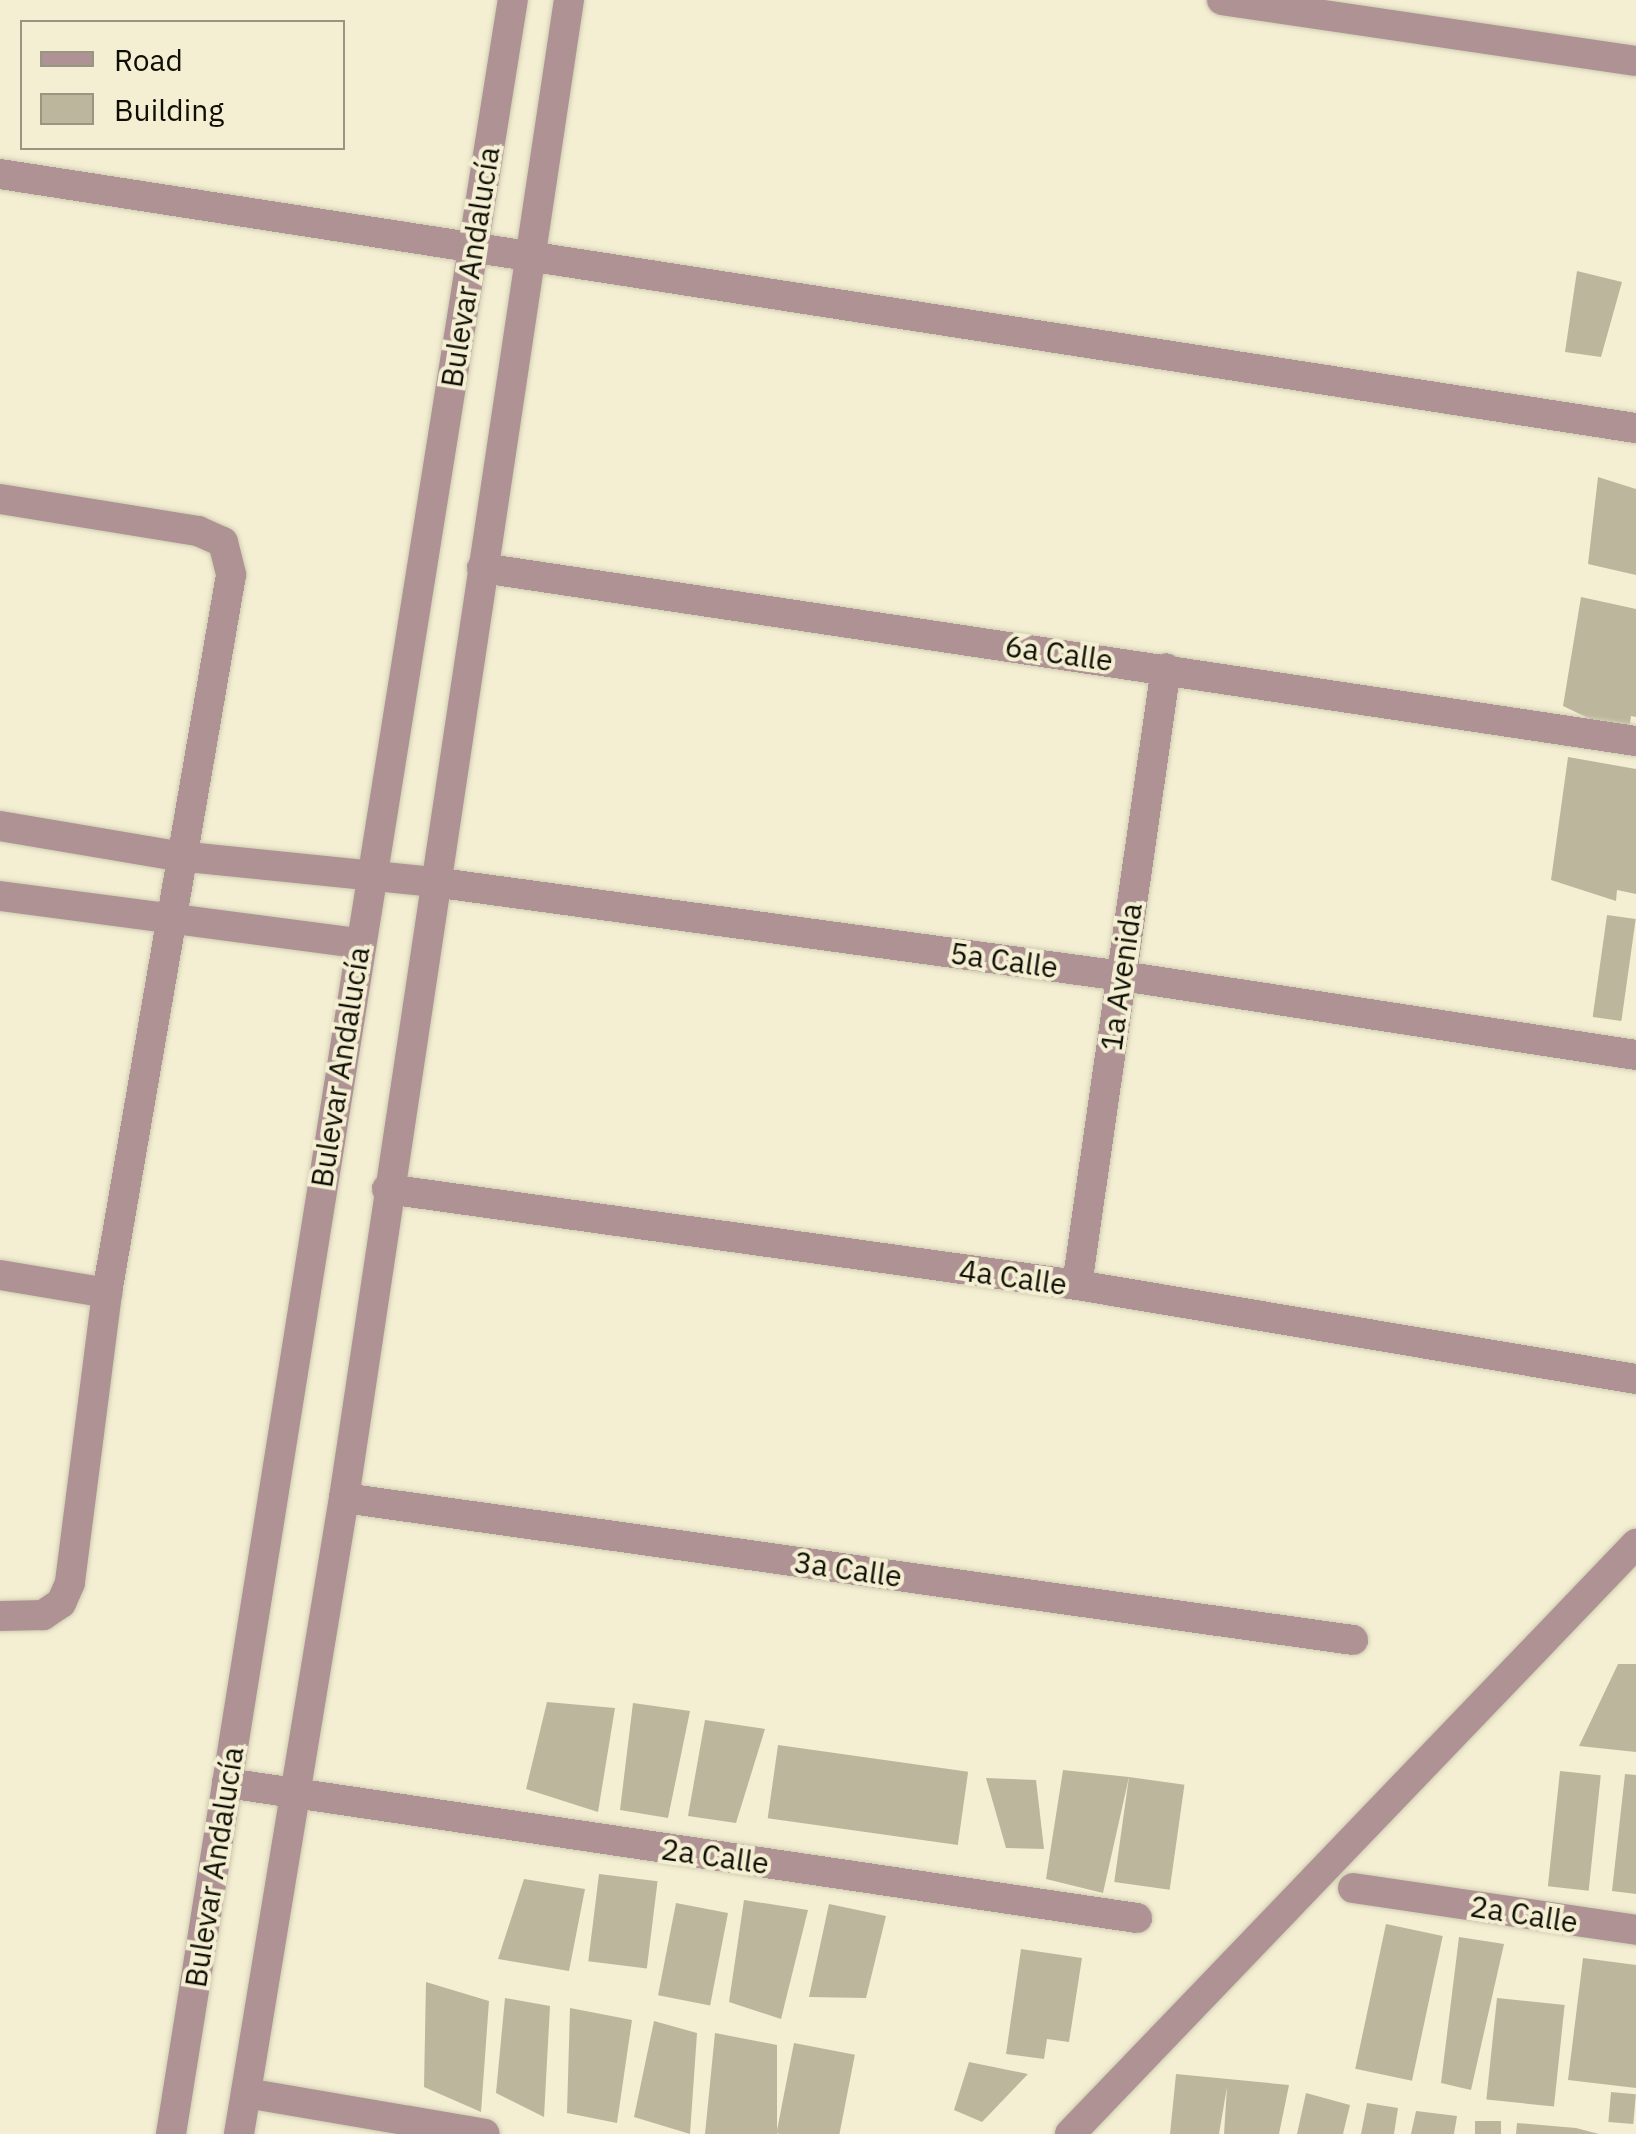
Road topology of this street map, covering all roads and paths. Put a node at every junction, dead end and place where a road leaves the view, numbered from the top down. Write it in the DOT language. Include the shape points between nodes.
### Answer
graph roads {
  1 [pos="513,0"];
  2 [pos="569,0"];
  3 [pos="1222,0"];
  4 [pos="1636,61"];
  5 [pos="0,174"];
  6 [pos="474,246"];
  7 [pos="532,254"];
  8 [pos="1636,428"];
  9 [pos="0,499"];
  10 [pos="482,568"];
  11 [pos="1166,668"];
  12 [pos="1636,741"];
  13 [pos="0,826"];
  14 [pos="178,856"];
  15 [pos="371,874"];
  16 [pos="433,882"];
  17 [pos="0,896"];
  18 [pos="170,920"];
  19 [pos="358,943"];
  20 [pos="1122,976"];
  21 [pos="1636,1055"];
  22 [pos="388,1189"];
  23 [pos="0,1276"];
  24 [pos="1077,1286"];
  25 [pos="106,1293"];
  26 [pos="1636,1378"];
  27 [pos="344,1498"];
  28 [pos="1636,1544"];
  29 [pos="0,1616"];
  30 [pos="1353,1640"];
  31 [pos="227,1783"];
  32 [pos="294,1794"];
  33 [pos="1352,1888"];
  34 [pos="1137,1918"];
  35 [pos="1636,1930"];
  36 [pos="246,2093"];
  37 [pos="172,2134"];
  38 [pos="240,2134"];
  39 [pos="485,2134"];
  40 [pos="1070,2134"];
  1 -- 6 [label="street, Bulevar Andalucía"];
  2 -- 7 [label="street, Bulevar Andalucía"];
  3 -- 4 [label="street"];
  5 -- 6 [label="street"];
  6 -- 7 [label="street"];
  6 -- 15 [label="street, Bulevar Andalucía"];
  7 -- 8 [label="street"];
  7 -- 10 [label="street, Bulevar Andalucía"];
  9 -- 14 [label="street" via="198,530 223,542 231,576"];
  10 -- 11 [label="street, 6a Calle"];
  10 -- 16 [label="street, Bulevar Andalucía"];
  11 -- 12 [label="street, 6a Calle"];
  11 -- 20 [label="street, 1a Avenida"];
  13 -- 14 [label="street, 5a Calle"];
  14 -- 15 [label="street, 5a Calle"];
  14 -- 18 [label="street"];
  15 -- 16 [label="street, 5a Calle"];
  15 -- 19 [label="street, Bulevar Andalucía"];
  16 -- 20 [label="street, 5a Calle"];
  16 -- 22 [label="street, Bulevar Andalucía"];
  17 -- 18 [label="street"];
  18 -- 19 [label="street"];
  18 -- 25 [label="street"];
  19 -- 31 [label="street, Bulevar Andalucía"];
  20 -- 21 [label="street, 5a Calle"];
  20 -- 24 [label="street, 1a Avenida"];
  22 -- 24 [label="street, 4a Calle"];
  22 -- 27 [label="street, Bulevar Andalucía"];
  23 -- 25 [label="street"];
  24 -- 26 [label="street, 4a Calle"];
  25 -- 29 [label="street" via="70,1583 61,1604 43,1615"];
  27 -- 30 [label="street, 3a Calle"];
  27 -- 32 [label="street, Bulevar Andalucía"];
  28 -- 40 [label="street"];
  31 -- 32 [label="street, 2a Calle"];
  31 -- 37 [label="street, Bulevar Andalucía"];
  32 -- 34 [label="street, 2a Calle"];
  32 -- 36 [label="street, Bulevar Andalucía"];
  33 -- 35 [label="street, 2a Calle"];
  36 -- 38 [label="street, Bulevar Andalucía"];
  36 -- 39 [label="street"];
}
